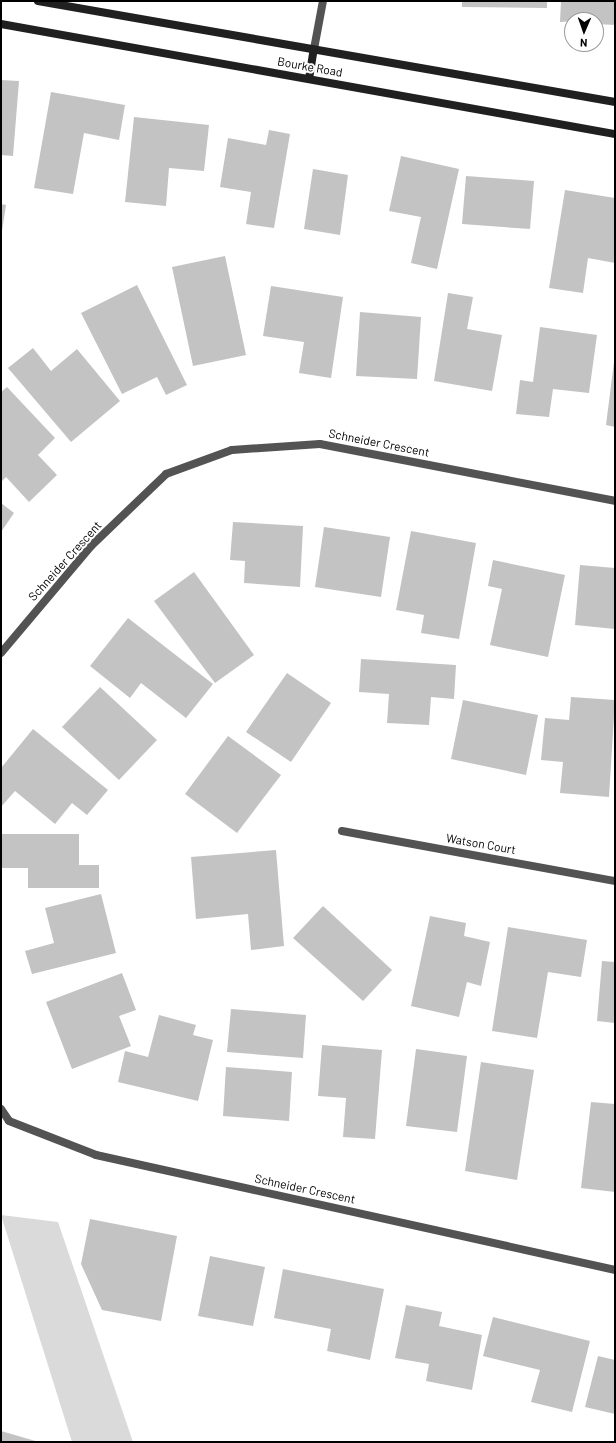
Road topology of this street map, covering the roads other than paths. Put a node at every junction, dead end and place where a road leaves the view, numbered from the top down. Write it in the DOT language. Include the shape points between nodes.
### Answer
graph roads {
  1 [pos="38,1"];
  2 [pos="323,1"];
  3 [pos="1,24"];
  4 [pos="314,49"];
  5 [pos="309,79"];
  6 [pos="615,102"];
  7 [pos="615,134"];
  8 [pos="615,501"];
  9 [pos="1,653"];
  10 [pos="342,831"];
  11 [pos="615,881"];
  12 [pos="1,1109"];
  13 [pos="615,1270"];
  1 -- 4 [label="main road, Bourke Road"];
  2 -- 4 [label="street"];
  3 -- 5 [label="main road, Bourke Road"];
  4 -- 5 [label="main road"];
  4 -- 6 [label="main road, Bourke Road"];
  5 -- 7 [label="main road, Bourke Road"];
  8 -- 9 [label="street, Schneider Crescent" via="320,444 232,450 166,474 91,546"];
  10 -- 11 [label="street, Watson Court"];
  12 -- 13 [label="street, Schneider Crescent" via="9,1121 96,1155"];
}
